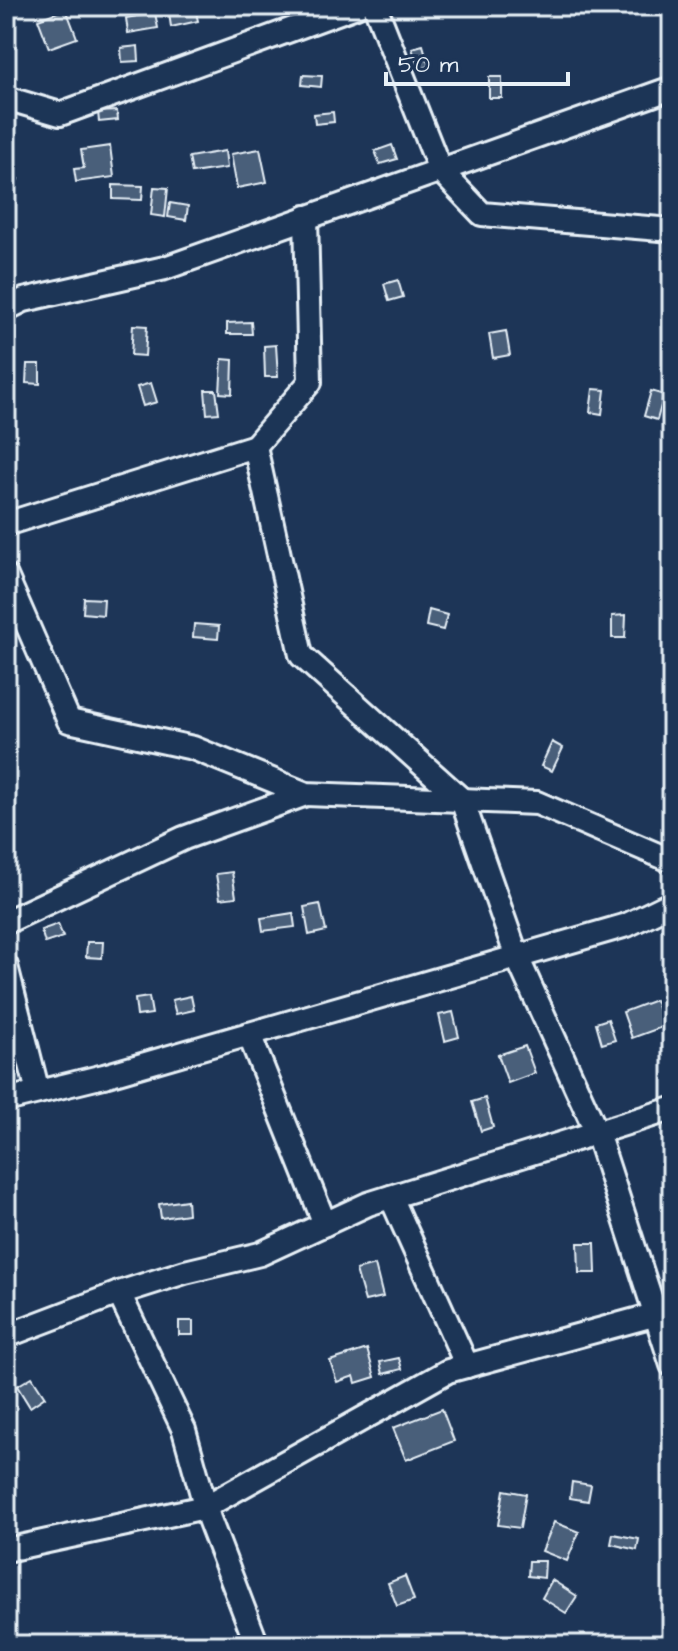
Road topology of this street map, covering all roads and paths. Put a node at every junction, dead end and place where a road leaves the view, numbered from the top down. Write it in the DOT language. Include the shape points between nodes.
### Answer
graph roads {
  1 [pos="356,6"];
  2 [pos="375,6"];
  3 [pos="672,88"];
  4 [pos="6,98"];
  5 [pos="440,170"];
  6 [pos="306,217"];
  7 [pos="672,230"];
  8 [pos="12,300"];
  9 [pos="255,446"];
  10 [pos="6,524"];
  11 [pos="6,576"];
  12 [pos="306,794"];
  13 [pos="462,800"];
  14 [pos="672,861"];
  15 [pos="672,903"];
  16 [pos="6,922"];
  17 [pos="517,957"];
  18 [pos="6,966"];
  19 [pos="249,1034"];
  20 [pos="38,1092"];
  21 [pos="6,1100"];
  22 [pos="672,1109"];
  23 [pos="597,1133"];
  24 [pos="391,1197"];
  25 [pos="325,1224"];
  26 [pos="119,1293"];
  27 [pos="664,1312"];
  28 [pos="6,1336"];
  29 [pos="672,1365"];
  30 [pos="467,1366"];
  31 [pos="205,1507"];
  32 [pos="6,1550"];
  33 [pos="257,1645"];
  1 -- 4 [label="street" via="60,114"];
  2 -- 5 [label="street"];
  3 -- 5 [label="street"];
  5 -- 6 [label="street"];
  5 -- 7 [label="street" via="482,214"];
  6 -- 8 [label="street" via="165,268"];
  6 -- 9 [label="street" via="310,382"];
  9 -- 10 [label="street"];
  9 -- 13 [label="street" via="301,655"];
  11 -- 12 [label="street" via="69,721 193,748"];
  12 -- 13 [label="street"];
  12 -- 16 [label="street" via="184,838"];
  13 -- 14 [label="street" via="537,803"];
  13 -- 17 [label="street"];
  15 -- 17 [label="street" via="627,925"];
  17 -- 19 [label="street"];
  17 -- 23 [label="street"];
  18 -- 20 [label="street"];
  19 -- 20 [label="street"];
  19 -- 25 [label="street"];
  20 -- 21 [label="street"];
  22 -- 23 [label="street"];
  23 -- 24 [label="street"];
  23 -- 27 [label="street"];
  24 -- 25 [label="street"];
  24 -- 30 [label="street"];
  25 -- 26 [label="street" via="260,1254"];
  26 -- 28 [label="street"];
  26 -- 31 [label="street" via="184,1430"];
  27 -- 29 [label="street"];
  27 -- 30 [label="street"];
  30 -- 31 [label="street" via="448,1371"];
  31 -- 32 [label="street"];
  31 -- 33 [label="street"];
}
